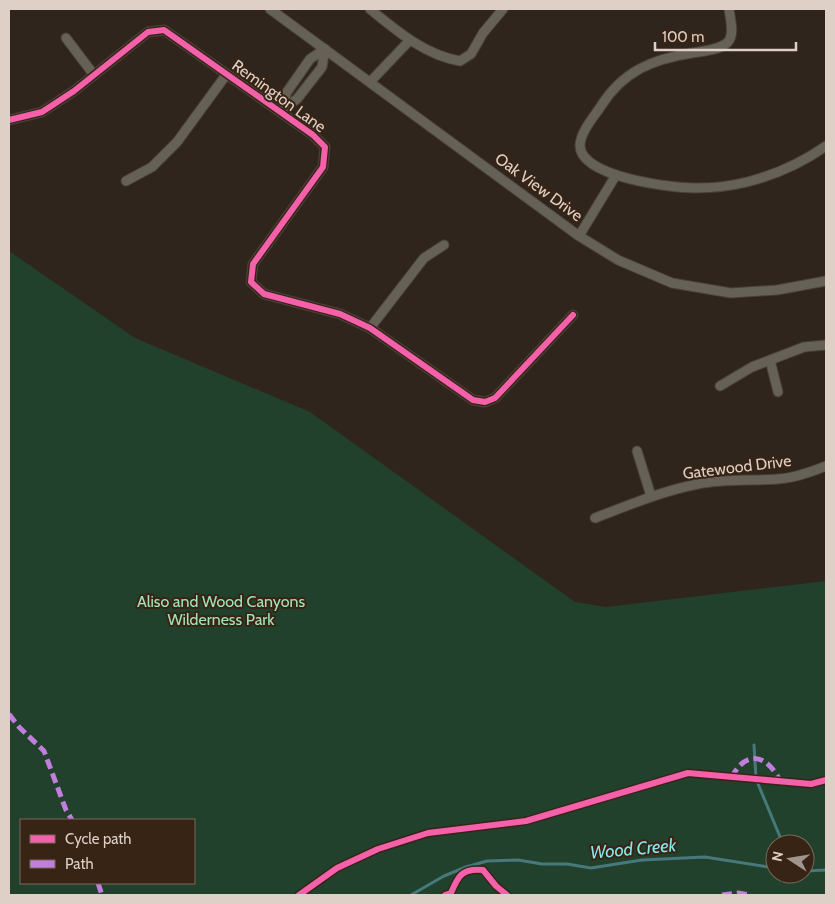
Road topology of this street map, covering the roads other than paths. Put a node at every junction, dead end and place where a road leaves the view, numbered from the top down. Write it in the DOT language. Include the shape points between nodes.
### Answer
graph roads {
  1 [pos="270,9"];
  2 [pos="370,9"];
  3 [pos="502,9"];
  4 [pos="729,9"];
  5 [pos="66,38"];
  6 [pos="410,40"];
  7 [pos="325,48"];
  8 [pos="94,75"];
  9 [pos="226,75"];
  10 [pos="371,81"];
  11 [pos="294,82"];
  12 [pos="305,89"];
  13 [pos="280,111"];
  14 [pos="9,120"];
  15 [pos="826,146"];
  16 [pos="616,175"];
  17 [pos="126,181"];
  18 [pos="579,236"];
  19 [pos="444,245"];
  20 [pos="826,282"];
  21 [pos="573,315"];
  22 [pos="370,328"];
  23 [pos="826,345"];
  24 [pos="770,360"];
  25 [pos="720,386"];
  26 [pos="778,392"];
  27 [pos="637,451"];
  28 [pos="826,466"];
  29 [pos="651,496"];
  30 [pos="595,518"];
  1 -- 7 [label="street, Oak View Drive"];
  2 -- 6 [label="street"];
  3 -- 6 [label="street" via="471,54 460,61"];
  4 -- 16 [label="street" via="732,31 727,43 643,66 621,82 604,101 581,138 580,147 584,156 597,167"];
  5 -- 8 [label="street"];
  6 -- 10 [label="street"];
  7 -- 10 [label="street, Oak View Drive"];
  7 -- 11 [label="street" via="310,58"];
  7 -- 12 [label="street" via="322,67"];
  8 -- 9 [label="street, Remington Lane" via="148,32 164,30"];
  8 -- 14 [label="street, Remington Lane" via="42,112"];
  9 -- 13 [label="street, Remington Lane"];
  9 -- 17 [label="street" via="177,142 152,167"];
  10 -- 18 [label="street, Oak View Drive"];
  11 -- 12 [label="street"];
  11 -- 13 [label="street"];
  12 -- 13 [label="street"];
  13 -- 22 [label="street, Remington Lane" via="325,147 323,167 253,264 252,282 264,294 340,314"];
  15 -- 16 [label="street" via="786,168 748,182 729,185 657,185"];
  16 -- 18 [label="street"];
  18 -- 20 [label="street, Oak View Drive" via="618,260 672,283 731,293"];
  19 -- 22 [label="street" via="424,258"];
  21 -- 22 [label="street, Remington Lane" via="495,398 485,402 473,400"];
  23 -- 24 [label="street" via="804,347"];
  24 -- 25 [label="street"];
  24 -- 26 [label="street"];
  27 -- 29 [label="street"];
  28 -- 29 [label="street, Gatewood Drive" via="780,479 696,484"];
  29 -- 30 [label="street, Gatewood Drive"];
}
